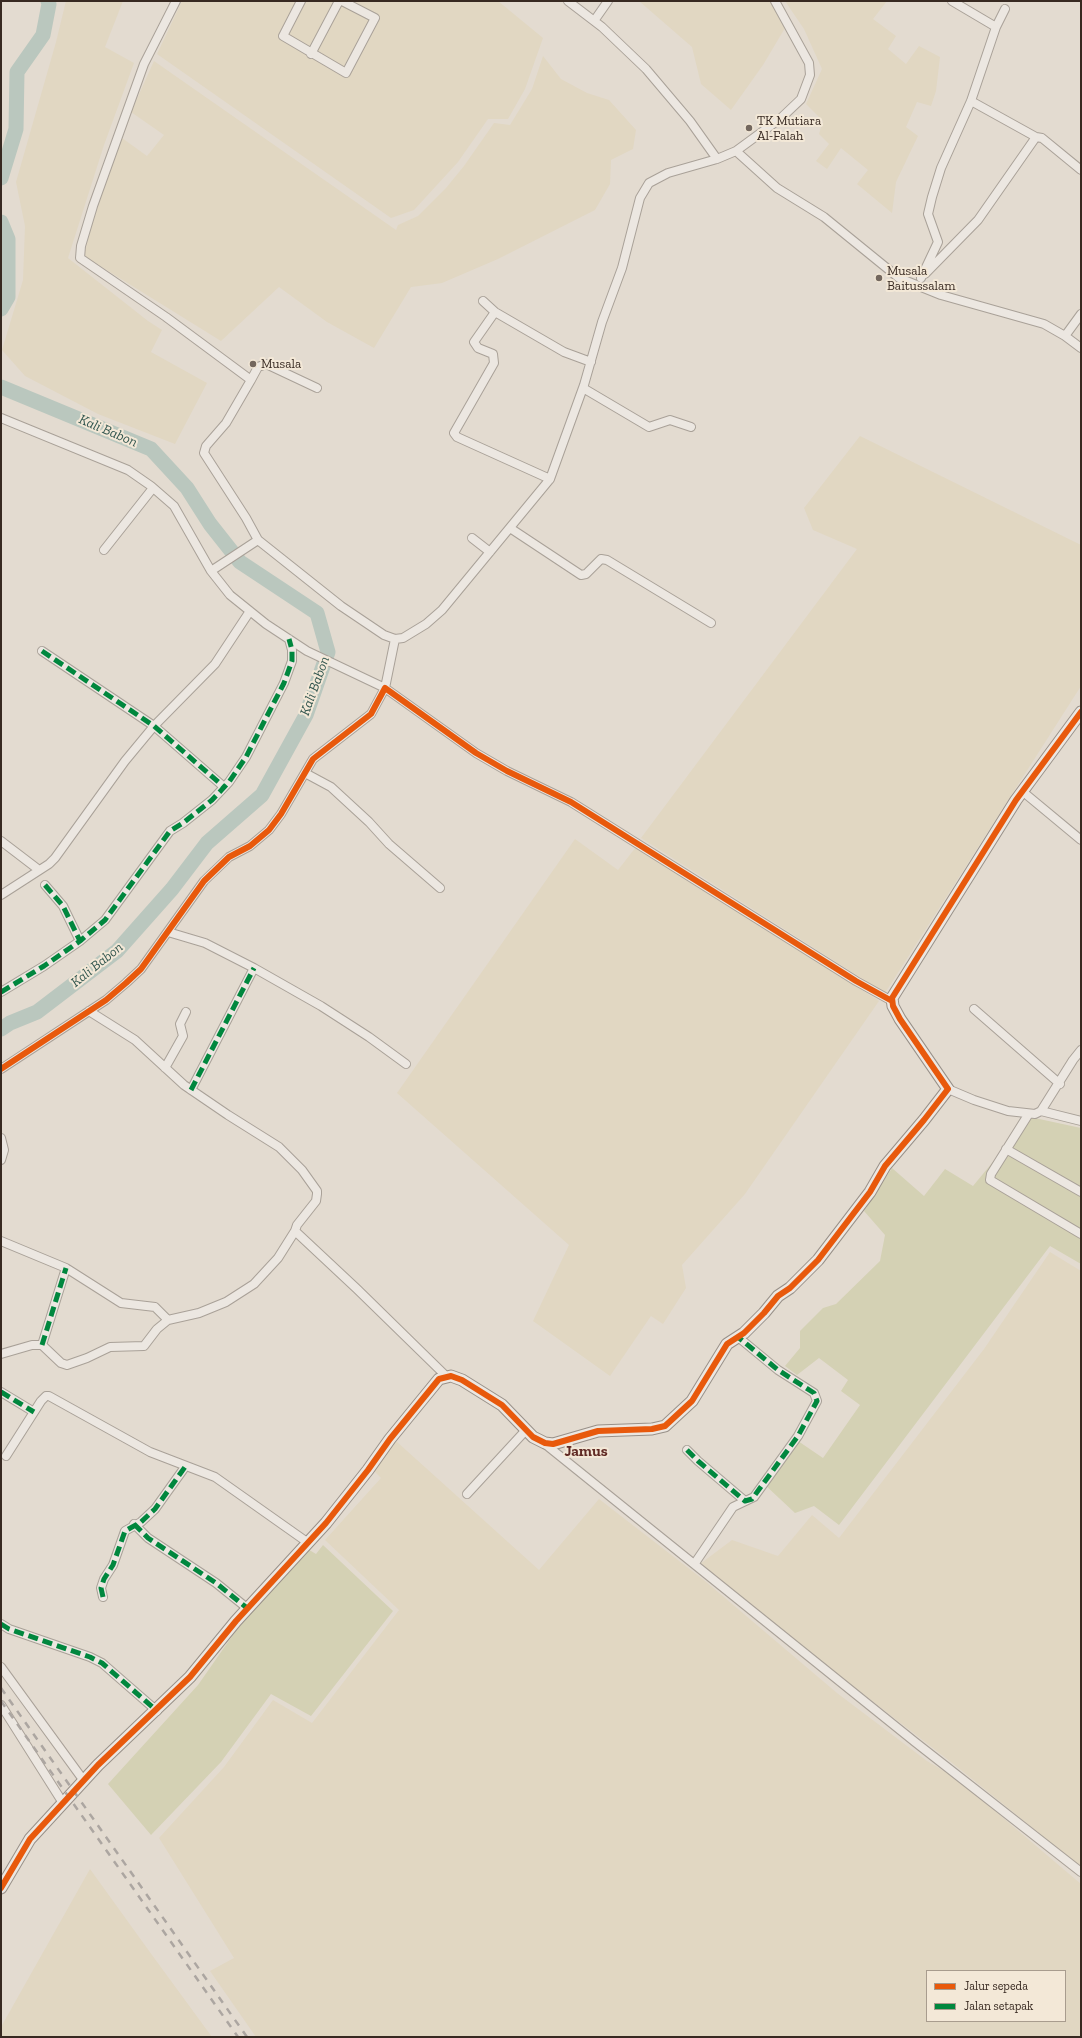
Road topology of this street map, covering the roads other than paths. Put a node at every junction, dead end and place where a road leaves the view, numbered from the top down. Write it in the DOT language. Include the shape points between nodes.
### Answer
graph roads {
  1 [pos="176,1"];
  2 [pos="301,1"];
  3 [pos="341,1"];
  4 [pos="568,1"];
  5 [pos="608,1"];
  6 [pos="775,1"];
  7 [pos="952,1"];
  8 [pos="1005,9"];
  9 [pos="594,21"];
  10 [pos="996,27"];
  11 [pos="312,54"];
  12 [pos="971,102"];
  13 [pos="1036,138"];
  14 [pos="736,150"];
  15 [pos="717,159"];
  16 [pos="1081,170"];
  17 [pos="919,281"];
  18 [pos="483,301"];
  19 [pos="495,312"];
  20 [pos="1081,314"];
  21 [pos="1065,336"];
  22 [pos="1081,348"];
  23 [pos="591,362"];
  24 [pos="251,380"];
  25 [pos="317,388"];
  26 [pos="583,388"];
  27 [pos="1,418"];
  28 [pos="691,427"];
  29 [pos="550,479"];
  30 [pos="153,488"];
  31 [pos="510,528"];
  32 [pos="472,538"];
  33 [pos="255,542"];
  34 [pos="104,550"];
  35 [pos="490,552"];
  36 [pos="214,569"];
  37 [pos="250,611"];
  38 [pos="711,623"];
  39 [pos="289,639"];
  40 [pos="395,640"];
  41 [pos="42,651"];
  42 [pos="385,688"];
  43 [pos="1081,712"];
  44 [pos="154,726"];
  45 [pos="305,773"];
  46 [pos="224,787"];
  47 [pos="1022,791"];
  48 [pos="1081,840"];
  49 [pos="1,841"];
  50 [pos="39,870"];
  51 [pos="45,885"];
  52 [pos="440,888"];
  53 [pos="1,894"];
  54 [pos="168,932"];
  55 [pos="80,942"];
  56 [pos="254,968"];
  57 [pos="1,992"];
  58 [pos="892,1002"];
  59 [pos="974,1009"];
  60 [pos="89,1011"];
  61 [pos="186,1012"];
  62 [pos="1081,1050"];
  63 [pos="406,1064"];
  64 [pos="166,1068"];
  65 [pos="1,1069"];
  66 [pos="1060,1084"];
  67 [pos="948,1089"];
  68 [pos="191,1090"];
  69 [pos="1041,1111"];
  70 [pos="1028,1115"];
  71 [pos="1081,1121"];
  72 [pos="1,1138"];
  73 [pos="1006,1149"];
  74 [pos="1,1160"];
  75 [pos="1081,1192"];
  76 [pos="295,1231"];
  77 [pos="1081,1234"];
  78 [pos="1,1241"];
  79 [pos="66,1268"];
  80 [pos="168,1320"];
  81 [pos="738,1337"];
  82 [pos="42,1345"];
  83 [pos="1,1354"];
  84 [pos="446,1376"];
  85 [pos="1,1392"];
  86 [pos="34,1412"];
  87 [pos="526,1430"];
  88 [pos="545,1443"];
  89 [pos="687,1450"];
  90 [pos="6,1456"];
  91 [pos="185,1467"];
  92 [pos="467,1494"];
  93 [pos="745,1500"];
  94 [pos="134,1524"];
  95 [pos="307,1542"];
  96 [pos="695,1563"];
  97 [pos="103,1597"];
  98 [pos="247,1608"];
  99 [pos="1,1624"];
  100 [pos="1,1667"];
  101 [pos="1,1706"];
  102 [pos="157,1711"];
  103 [pos="84,1781"];
  104 [pos="63,1803"];
  105 [pos="1081,1872"];
  106 [pos="5,1873"];
  107 [pos="1,1888"];
  1 -- 24 [label="street" via="144,64 93,206 80,258"];
  2 -- 11 [label="street" via="283,36"];
  3 -- 11 [label="street"];
  3 -- 11 [label="street" via="375,18 346,73"];
  4 -- 9 [label="street"];
  5 -- 9 [label="street"];
  6 -- 14 [label="street" via="809,63 810,75 800,99 781,118"];
  7 -- 10 [label="street"];
  8 -- 10 [label="street"];
  9 -- 15 [label="street" via="646,69 690,121"];
  10 -- 12 [label="street"];
  12 -- 13 [label="street"];
  12 -- 17 [label="street" via="944,162 932,197 928,214 938,242"];
  13 -- 16 [label="street" via="1042,138"];
  13 -- 17 [label="street" via="978,220"];
  14 -- 15 [label="street"];
  14 -- 17 [label="street" via="777,188 824,217 899,278"];
  15 -- 23 [label="street" via="657,177 649,182 643,192 622,268 602,322"];
  17 -- 21 [label="street" via="941,295 1044,324"];
  18 -- 19 [label="street"];
  19 -- 23 [label="street" via="564,352"];
  19 -- 29 [label="street" via="474,342 478,348 493,354 494,363 454,433 457,437"];
  20 -- 21 [label="street"];
  21 -- 22 [label="street"];
  23 -- 26 [label="street"];
  24 -- 25 [label="street" via="258,367 266,364"];
  24 -- 33 [label="street" via="226,423 206,446 204,453 246,518"];
  26 -- 28 [label="street" via="649,427 670,420"];
  26 -- 29 [label="street"];
  27 -- 30 [label="street" via="128,470"];
  29 -- 31 [label="street"];
  30 -- 34 [label="street"];
  30 -- 36 [label="street" via="174,506"];
  31 -- 35 [label="street"];
  31 -- 38 [label="street" via="581,575 586,574 601,559 607,560"];
  32 -- 35 [label="street"];
  33 -- 36 [label="street"];
  33 -- 40 [label="street" via="341,606"];
  35 -- 40 [label="street" via="442,610 426,624"];
  36 -- 37 [label="street" via="230,595"];
  37 -- 39 [label="street"];
  37 -- 44 [label="street" via="216,664"];
  39 -- 42 [label="street" via="306,651"];
  39 -- 46 [label="street" via="292,662 284,683 246,757"];
  40 -- 42 [label="street"];
  41 -- 44 [label="street"];
  42 -- 45 [label="street" via="371,714 313,759"];
  42 -- 58 [label="street" via="476,753 571,802"];
  43 -- 47 [label="street"];
  44 -- 46 [label="street"];
  44 -- 50 [label="street" via="125,761 62,850 49,864"];
  45 -- 52 [label="street" via="331,787 389,844"];
  45 -- 54 [label="street" via="269,830 250,846 229,857 204,881"];
  46 -- 55 [label="street" via="212,800 170,831 105,920"];
  47 -- 48 [label="street"];
  47 -- 58 [label="street"];
  49 -- 50 [label="street"];
  50 -- 53 [label="street"];
  51 -- 55 [label="street" via="63,906"];
  54 -- 56 [label="street" via="205,943"];
  54 -- 60 [label="street" via="136,974"];
  55 -- 57 [label="street"];
  56 -- 63 [label="street" via="321,1006"];
  56 -- 68 [label="street"];
  58 -- 67 [label="street" via="900,1019"];
  59 -- 66 [label="street"];
  60 -- 64 [label="street" via="135,1040"];
  60 -- 65 [label="street"];
  61 -- 64 [label="street" via="180,1024 183,1036"];
  62 -- 66 [label="street" via="1069,1065"];
  64 -- 68 [label="street"];
  66 -- 69 [label="street"];
  67 -- 70 [label="street" via="974,1100"];
  67 -- 81 [label="street" via="885,1166 870,1192 818,1260"];
  68 -- 76 [label="street" via="279,1147 302,1170 317,1194 316,1201"];
  69 -- 70 [label="street"];
  69 -- 71 [label="street"];
  70 -- 73 [label="street"];
  72 -- 74 [label="street" via="4,1150"];
  73 -- 75 [label="street"];
  73 -- 77 [label="street" via="991,1174 992,1183"];
  76 -- 80 [label="street" via="278,1258 254,1284 226,1302 199,1313"];
  76 -- 84 [label="street"];
  78 -- 79 [label="street"];
  79 -- 80 [label="street" via="121,1303 155,1308"];
  79 -- 82 [label="street"];
  80 -- 82 [label="street" via="144,1346 110,1347 71,1364 60,1363"];
  81 -- 88 [label="street" via="727,1344 692,1401 665,1426 652,1429 598,1431 552,1444"];
  81 -- 93 [label="street" via="778,1370 814,1393 818,1401 798,1436 761,1488 754,1497"];
  82 -- 83 [label="street" via="32,1345"];
  84 -- 87 [label="street" via="462,1380 502,1406"];
  84 -- 95 [label="street" via="439,1380 420,1402 356,1486"];
  85 -- 86 [label="street"];
  86 -- 90 [label="street"];
  86 -- 91 [label="street" via="43,1398 50,1396 150,1452"];
  87 -- 88 [label="street"];
  87 -- 92 [label="street"];
  88 -- 96 [label="street"];
  89 -- 93 [label="street"];
  91 -- 94 [label="street" via="155,1509 141,1522"];
  91 -- 95 [label="street" via="215,1477"];
  93 -- 96 [label="street" via="737,1503 726,1514"];
  94 -- 97 [label="street" via="125,1531 113,1565 104,1579 101,1588"];
  94 -- 98 [label="street" via="148,1538 220,1586"];
  95 -- 98 [label="street"];
  96 -- 105 [label="street" via="915,1742"];
  98 -- 102 [label="street" via="190,1677"];
  99 -- 102 [label="street" via="102,1663"];
  100 -- 103 [label="street"];
  101 -- 104 [label="street"];
  102 -- 103 [label="street"];
  103 -- 104 [label="street"];
  104 -- 106 [label="street" via="30,1839"];
  106 -- 107 [label="street"];
}
